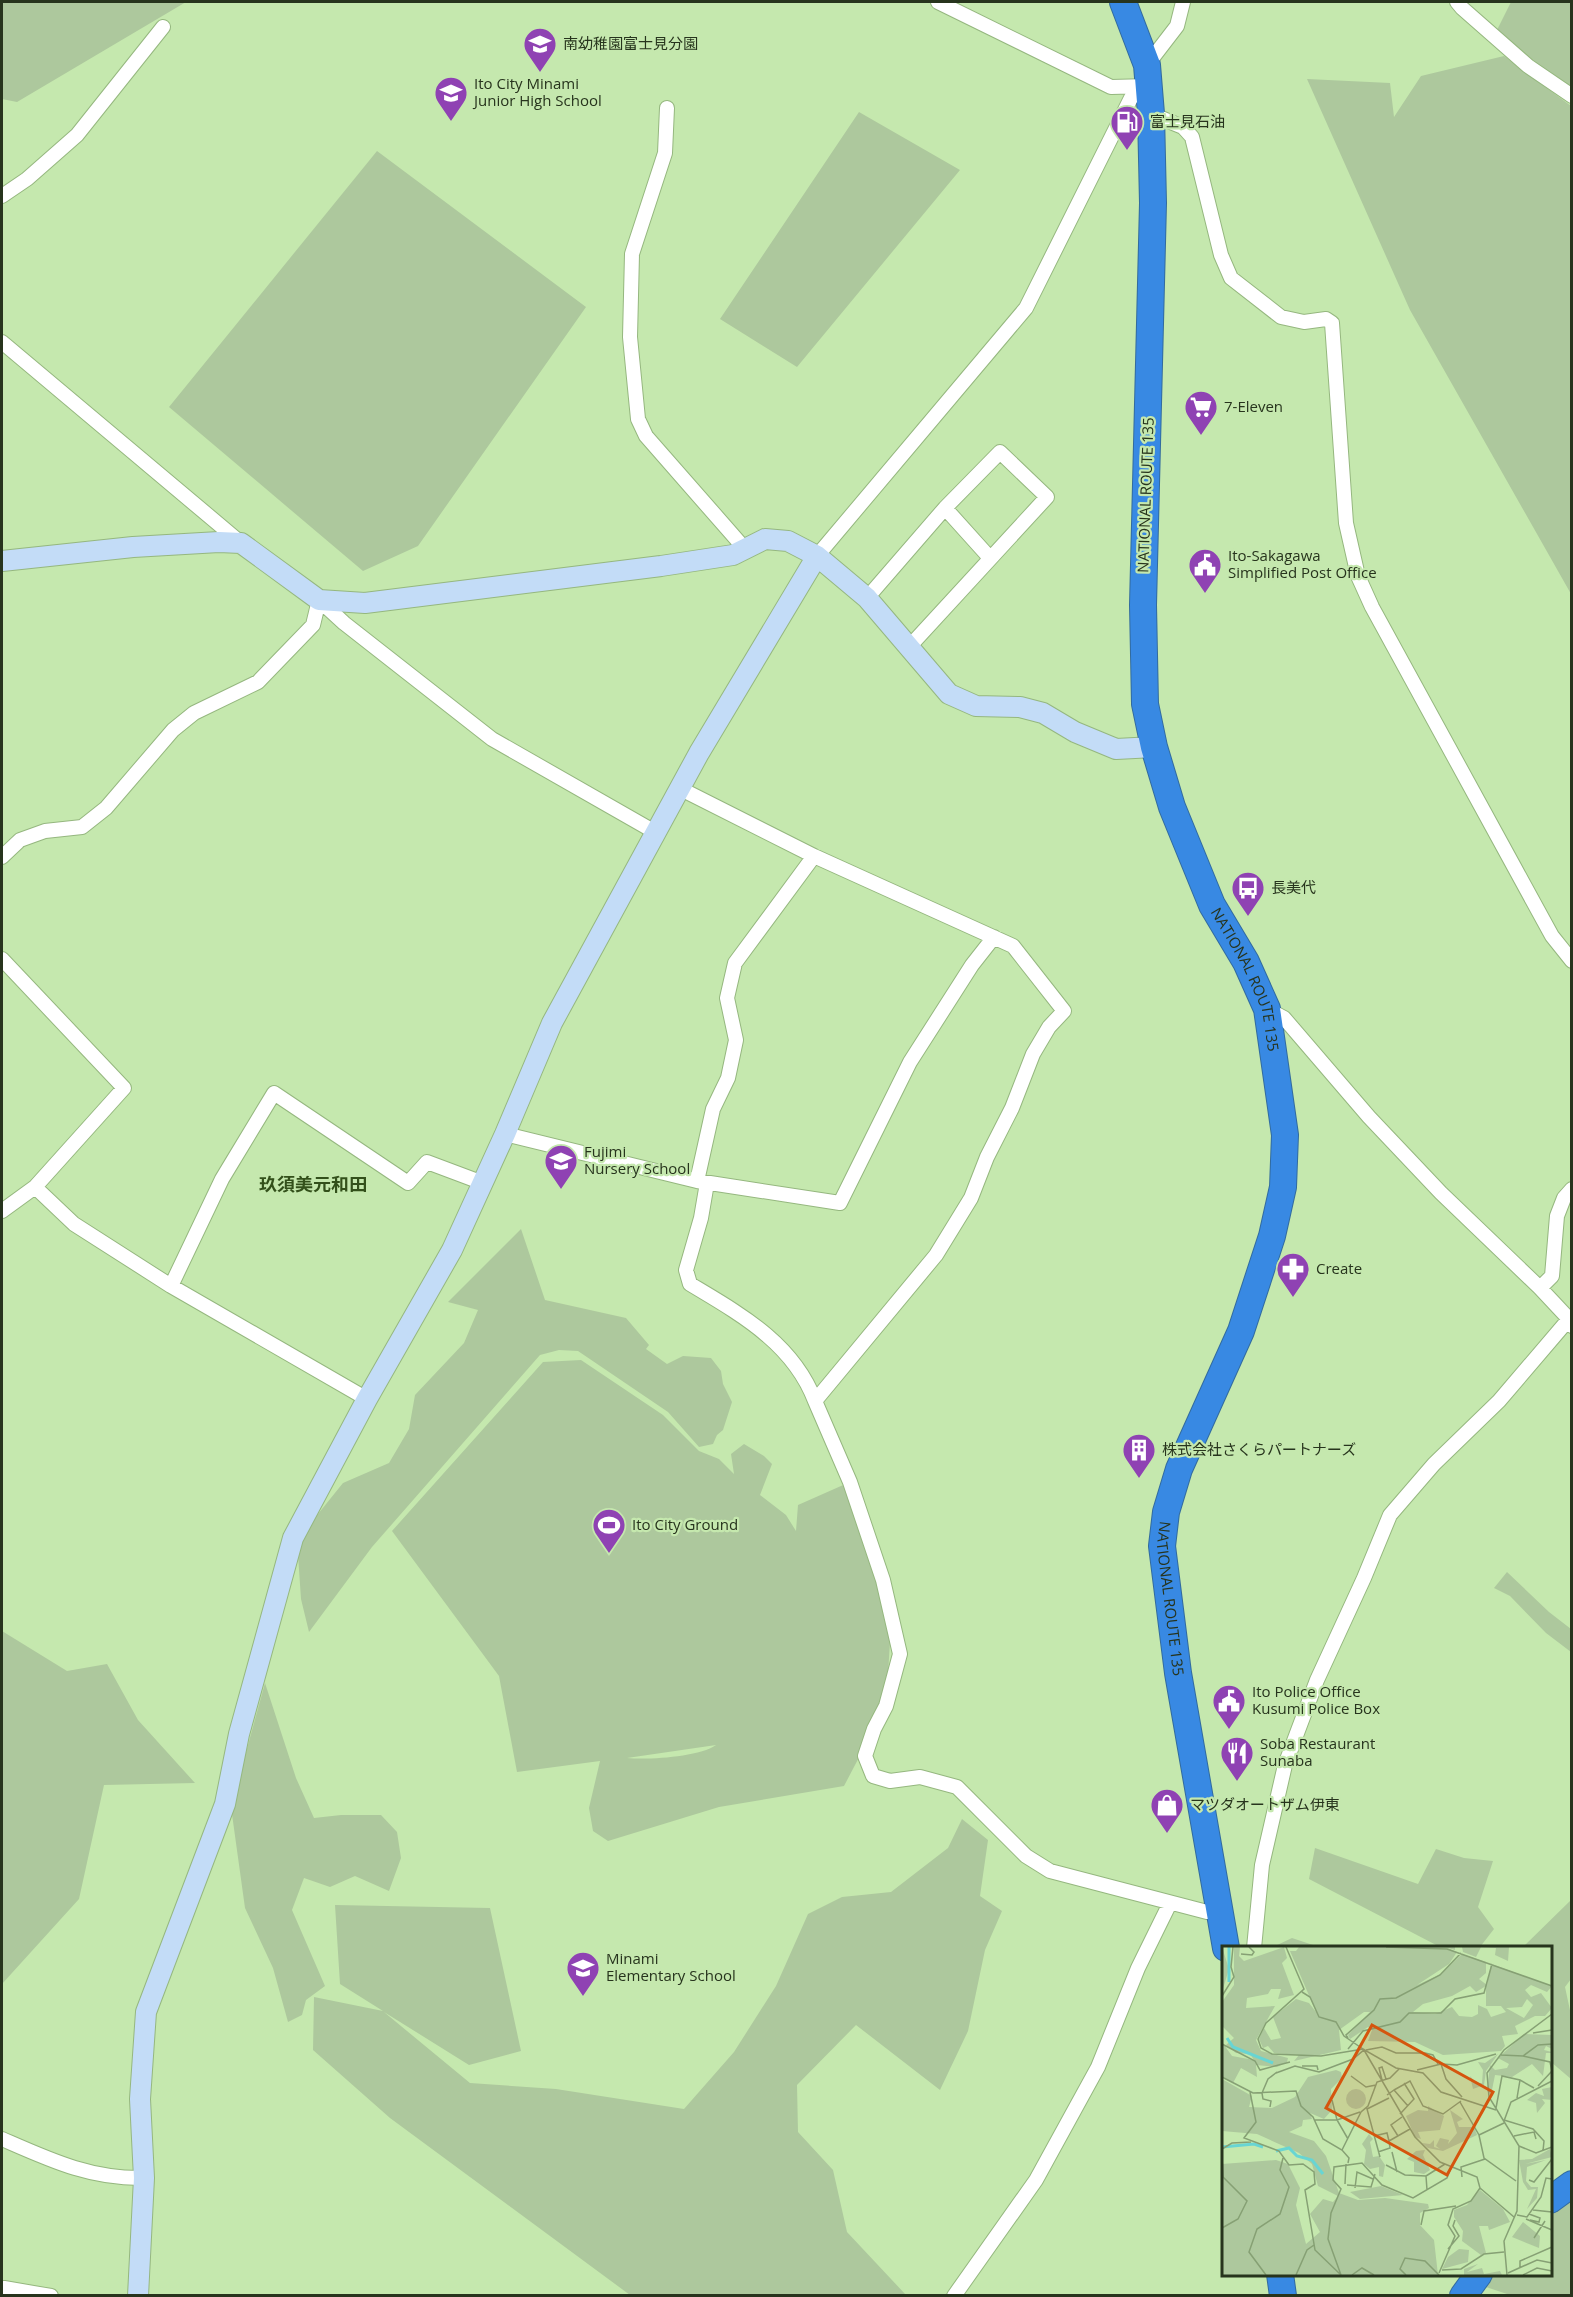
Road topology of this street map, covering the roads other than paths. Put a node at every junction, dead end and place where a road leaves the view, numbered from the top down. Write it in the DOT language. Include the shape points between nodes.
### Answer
graph roads {
  1 [pos="938,2"];
  2 [pos="1123,2"];
  3 [pos="1183,2"];
  4 [pos="1457,2"];
  5 [pos="162,27"];
  6 [pos="1148,76"];
  7 [pos="1572,96"];
  8 [pos="667,108"];
  9 [pos="1151,114"];
  10 [pos="2,196"];
  11 [pos="2,342"];
  12 [pos="945,508"];
  13 [pos="241,543"];
  14 [pos="745,549"];
  15 [pos="817,556"];
  16 [pos="990,558"];
  17 [pos="2,561"];
  18 [pos="867,598"];
  19 [pos="320,600"];
  20 [pos="910,646"];
  21 [pos="1154,747"];
  22 [pos="680,788"];
  23 [pos="656,832"];
  24 [pos="814,856"];
  25 [pos="2,857"];
  26 [pos="994,937"];
  27 [pos="2,959"];
  28 [pos="1572,961"];
  29 [pos="1267,1009"];
  30 [pos="505,1134"];
  31 [pos="702,1182"];
  32 [pos="483,1183"];
  33 [pos="35,1187"];
  34 [pos="1572,1189"];
  35 [pos="2,1211"];
  36 [pos="171,1286"];
  37 [pos="1540,1288"];
  38 [pos="1570,1322"];
  39 [pos="367,1399"];
  40 [pos="815,1401"];
  41 [pos="1170,1903"];
  42 [pos="1219,1908"];
  43 [pos="1226,1946"];
  44 [pos="1254,1946"];
  45 [pos="2,2139"];
  46 [pos="144,2178"];
  47 [pos="1572,2184"];
  48 [pos="1552,2199"];
  49 [pos="1280,2276"];
  50 [pos="1477,2276"];
  51 [pos="2,2290"];
  52 [pos="51,2295"];
  53 [pos="138,2295"];
  54 [pos="954,2295"];
  55 [pos="1283,2295"];
  56 [pos="1463,2295"];
  1 -- 6 [label="street" via="1111,87"];
  2 -- 6 [label="highway, NATIONAL ROUTE 135"];
  3 -- 6 [label="street" via="1177,26"];
  4 -- 7 [label="street" via="1528,66"];
  5 -- 10 [label="street" via="77,135"];
  6 -- 9 [label="highway, NATIONAL ROUTE 135"];
  6 -- 15 [label="street" via="1131,98 1026,308"];
  8 -- 14 [label="street" via="665,153 632,254 630,338 638,419 646,436"];
  9 -- 21 [label="highway, NATIONAL ROUTE 135" via="1153,203 1143,605 1145,704"];
  9 -- 28 [label="street" via="1183,127 1192,137 1221,255 1232,278 1281,317 1304,322 1326,319 1332,323 1346,523 1358,576 1481,809 1552,936"];
  11 -- 13 [label="street"];
  12 -- 16 [label="street"];
  12 -- 16 [label="street" via="1000,452 1047,497"];
  12 -- 18 [label="street"];
  13 -- 17 [label="street" via="133,547"];
  13 -- 19 [label="street"];
  14 -- 15 [label="street" via="765,539 788,541"];
  14 -- 19 [label="street" via="733,555 661,566 365,603"];
  15 -- 18 [label="street"];
  15 -- 22 [label="street"];
  16 -- 20 [label="street"];
  18 -- 20 [label="street"];
  19 -- 23 [label="street" via="492,739"];
  19 -- 25 [label="street" via="313,625 258,682 194,713 174,730 106,808 82,827 45,831 20,840"];
  20 -- 21 [label="street" via="949,694 976,706 1020,707 1044,713 1075,732 1116,749"];
  21 -- 29 [label="highway, NATIONAL ROUTE 135" via="1172,807 1212,905 1246,962"];
  22 -- 23 [label="street"];
  22 -- 24 [label="street"];
  23 -- 30 [label="street" via="552,1023"];
  24 -- 26 [label="street"];
  24 -- 31 [label="street" via="735,963 727,998 736,1040 728,1078 713,1109"];
  26 -- 31 [label="street" via="909,1062 840,1203"];
  26 -- 40 [label="street" via="1013,946 1064,1011 1033,1054 971,1198 936,1255"];
  27 -- 33 [label="street" via="124,1088"];
  29 -- 37 [label="street" via="1284,1018 1385,1134"];
  29 -- 42 [label="highway, NATIONAL ROUTE 135" via="1285,1135 1282,1187 1272,1236 1241,1331 1179,1469 1166,1512 1162,1546 1178,1673"];
  30 -- 31 [label="street"];
  30 -- 32 [label="street"];
  31 -- 40 [label="street" via="701,1218 686,1270 690,1284 752,1321 809,1383"];
  32 -- 36 [label="street" via="428,1162 408,1183 274,1093 222,1179"];
  32 -- 39 [label="street" via="452,1250"];
  33 -- 35 [label="street"];
  33 -- 36 [label="street" via="74,1224"];
  34 -- 37 [label="street" via="1557,1216 1551,1276"];
  36 -- 39 [label="street"];
  37 -- 38 [label="street"];
  38 -- 44 [label="street" via="1390,1515 1317,1680 1286,1765 1262,1865"];
  39 -- 46 [label="street" via="293,1538 239,1734 225,1804 146,2012 140,2099"];
  40 -- 41 [label="street" via="850,1482 883,1580 900,1654 886,1706 866,1756 873,1776 890,1781 920,1777 957,1787 1026,1856 1050,1871"];
  41 -- 42 [label="street" via="1207,1912"];
  41 -- 54 [label="street" via="1138,1968 1098,2067 1036,2180"];
  42 -- 43 [label="highway, NATIONAL ROUTE 135"];
  45 -- 46 [label="street" via="70,2168 120,2178"];
  46 -- 53 [label="street"];
  47 -- 48 [label="highway"];
  49 -- 55 [label="highway"];
  50 -- 56 [label="highway"];
  51 -- 52 [label="street"];
}
